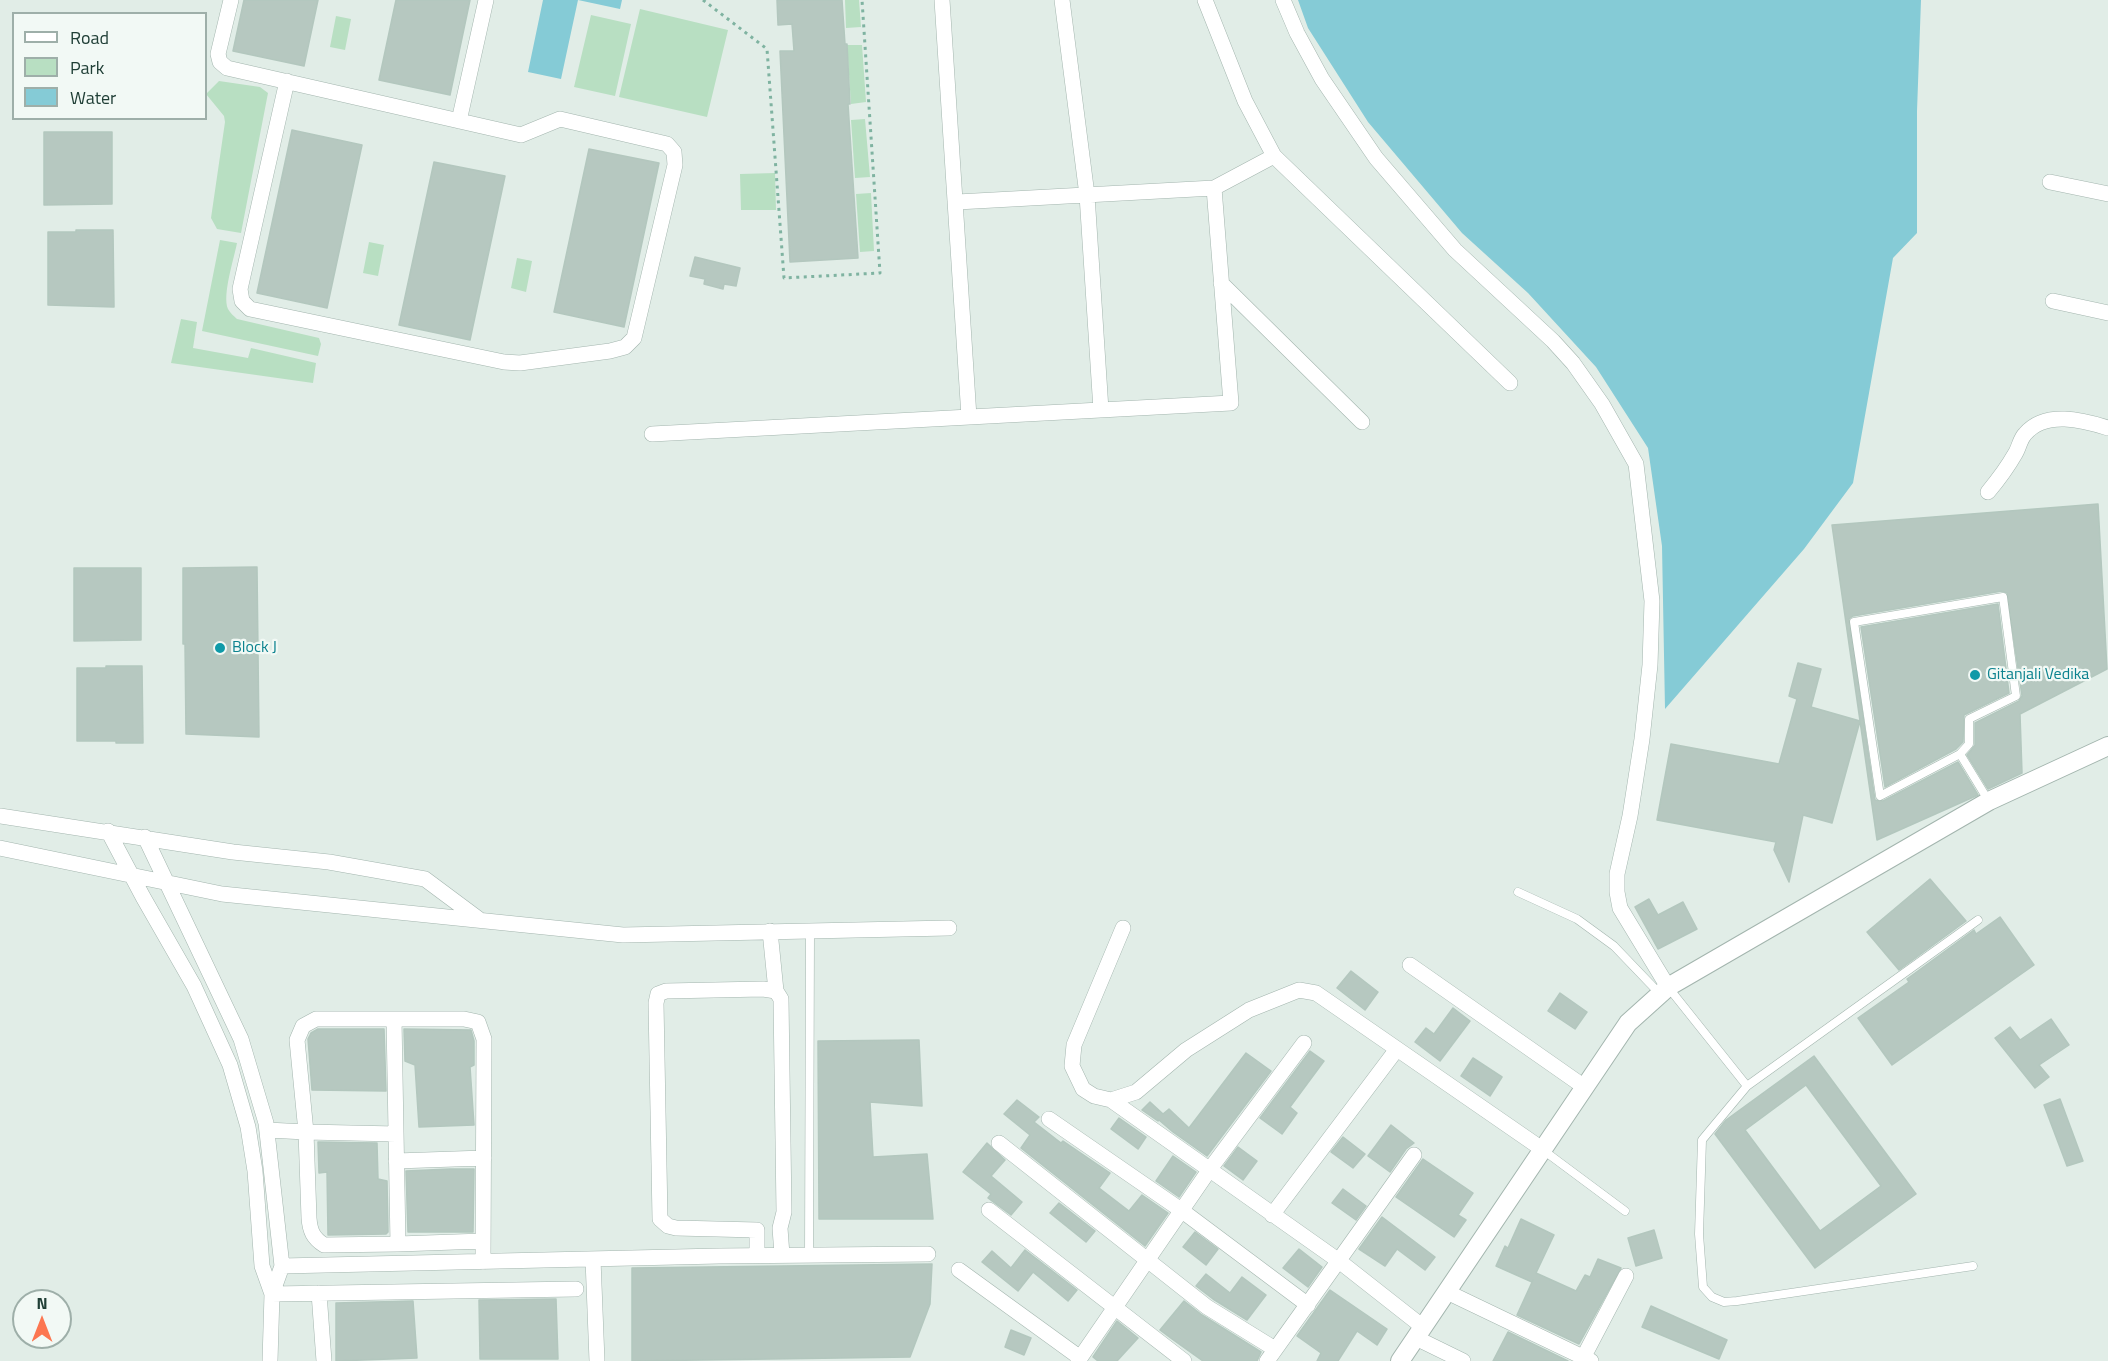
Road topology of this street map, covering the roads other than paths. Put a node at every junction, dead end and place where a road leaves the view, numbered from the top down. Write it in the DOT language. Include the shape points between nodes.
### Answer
graph roads {
  1 [pos="231,0"];
  2 [pos="486,0"];
  3 [pos="942,0"];
  4 [pos="1062,0"];
  5 [pos="1205,0"];
  6 [pos="1283,0"];
  7 [pos="287,81"];
  8 [pos="459,121"];
  9 [pos="1274,156"];
  10 [pos="2050,182"];
  11 [pos="1214,188"];
  12 [pos="1087,195"];
  13 [pos="2108,195"];
  14 [pos="957,202"];
  15 [pos="1221,283"];
  16 [pos="2054,301"];
  17 [pos="2108,313"];
  18 [pos="1510,383"];
  19 [pos="1101,410"];
  20 [pos="969,417"];
  21 [pos="1362,422"];
  22 [pos="2108,428"];
  23 [pos="652,434"];
  24 [pos="1988,492"];
  25 [pos="2108,746"];
  26 [pos="1960,754"];
  27 [pos="1989,801"];
  28 [pos="0,816"];
  29 [pos="108,831"];
  30 [pos="145,837"];
  31 [pos="0,848"];
  32 [pos="131,875"];
  33 [pos="167,883"];
  34 [pos="1518,892"];
  35 [pos="481,920"];
  36 [pos="1978,920"];
  37 [pos="949,928"];
  38 [pos="1123,928"];
  39 [pos="810,929"];
  40 [pos="770,930"];
  41 [pos="1410,965"];
  42 [pos="776,991"];
  43 [pos="1664,991"];
  44 [pos="394,1019"];
  45 [pos="1304,1043"];
  46 [pos="1397,1049"];
  47 [pos="1583,1086"];
  48 [pos="1747,1086"];
  49 [pos="1111,1100"];
  50 [pos="1049,1119"];
  51 [pos="267,1130"];
  52 [pos="306,1132"];
  53 [pos="396,1134"];
  54 [pos="999,1143"];
  55 [pos="1542,1149"];
  56 [pos="1414,1155"];
  57 [pos="484,1158"];
  58 [pos="396,1161"];
  59 [pos="1210,1169"];
  60 [pos="989,1210"];
  61 [pos="1181,1210"];
  62 [pos="1625,1211"];
  63 [pos="1272,1215"];
  64 [pos="780,1228"];
  65 [pos="757,1230"];
  66 [pos="483,1241"];
  67 [pos="398,1244"];
  68 [pos="928,1254"];
  69 [pos="757,1255"];
  70 [pos="782,1255"];
  71 [pos="809,1255"];
  72 [pos="593,1259"];
  73 [pos="1147,1260"];
  74 [pos="1339,1261"];
  75 [pos="483,1262"];
  76 [pos="282,1266"];
  77 [pos="1973,1266"];
  78 [pos="959,1270"];
  79 [pos="1626,1275"];
  80 [pos="576,1289"];
  81 [pos="1447,1292"];
  82 [pos="320,1293"];
  83 [pos="272,1294"];
  84 [pos="1308,1305"];
  85 [pos="1114,1306"];
  86 [pos="1419,1332"];
  87 [pos="1271,1355"];
  88 [pos="1078,1359"];
  89 [pos="1587,1359"];
  90 [pos="270,1361"];
  91 [pos="324,1361"];
  92 [pos="597,1361"];
  93 [pos="1184,1361"];
  94 [pos="1400,1361"];
  95 [pos="1463,1361"];
  1 -- 7 [label="street" via="218,54 220,62 227,68"];
  2 -- 8 [label="street"];
  3 -- 14 [label="street"];
  4 -- 12 [label="street"];
  5 -- 9 [label="street" via="1245,101"];
  6 -- 43 [label="street" via="1322,79 1376,158 1455,250 1573,363 1636,464 1652,601 1650,665 1617,892 1620,908"];
  7 -- 8 [label="street"];
  7 -- 8 [label="street" via="240,289 242,302 250,309 504,362 625,347 634,338 675,165 674,152 667,144 560,119 521,135"];
  9 -- 11 [label="street"];
  9 -- 18 [label="street"];
  10 -- 13 [label="street"];
  11 -- 12 [label="street"];
  11 -- 15 [label="street"];
  12 -- 14 [label="street"];
  12 -- 19 [label="street"];
  14 -- 20 [label="street"];
  15 -- 19 [label="street" via="1231,403"];
  15 -- 21 [label="street"];
  16 -- 17 [label="street"];
  19 -- 20 [label="street"];
  20 -- 23 [label="street"];
  22 -- 24 [label="street" via="2056,418 2039,423 2025,434"];
  25 -- 27 [label="street"];
  26 -- 26 [label="lane" via="1880,796 1854,621 2003,597 2016,696 1969,719 1969,744"];
  26 -- 27 [label="lane"];
  27 -- 43 [label="street"];
  28 -- 29 [label="street"];
  29 -- 30 [label="street"];
  29 -- 32 [label="street"];
  30 -- 33 [label="street"];
  30 -- 35 [label="street" via="425,879"];
  31 -- 32 [label="street"];
  32 -- 33 [label="street"];
  32 -- 83 [label="street" via="194,986 230,1065 248,1127 262,1266"];
  33 -- 35 [label="street" via="222,894"];
  33 -- 51 [label="street" via="240,1039"];
  34 -- 43 [label="lane" via="1577,919"];
  35 -- 40 [label="street" via="623,935"];
  36 -- 48 [label="lane"];
  37 -- 39 [label="street"];
  38 -- 49 [label="street" via="1074,1045 1072,1066 1083,1089"];
  39 -- 40 [label="street"];
  39 -- 71 [label="lane"];
  40 -- 42 [label="street"];
  41 -- 47 [label="street"];
  42 -- 64 [label="street" via="781,999 784,1219"];
  42 -- 65 [label="street" via="666,991 658,994 656,1003 660,1219 676,1228"];
  43 -- 47 [label="street" via="1628,1023"];
  43 -- 48 [label="lane"];
  44 -- 52 [label="street" via="316,1019 303,1026 297,1040"];
  44 -- 53 [label="street"];
  44 -- 57 [label="street" via="478,1022 484,1039"];
  45 -- 59 [label="street"];
  46 -- 49 [label="street" via="1316,993 1299,990 1249,1010 1186,1050 1136,1092"];
  46 -- 55 [label="street"];
  46 -- 63 [label="street"];
  47 -- 55 [label="street"];
  48 -- 77 [label="lane" via="1702,1140 1700,1267 1703,1287 1712,1297 1724,1302 1737,1301"];
  49 -- 59 [label="street"];
  50 -- 61 [label="street"];
  51 -- 52 [label="street"];
  51 -- 76 [label="street"];
  52 -- 53 [label="street"];
  52 -- 67 [label="street" via="310,1230 315,1239 324,1245"];
  53 -- 58 [label="street"];
  54 -- 73 [label="street"];
  55 -- 62 [label="lane"];
  55 -- 81 [label="street"];
  56 -- 74 [label="street"];
  57 -- 58 [label="street"];
  57 -- 66 [label="street"];
  58 -- 67 [label="street"];
  59 -- 61 [label="street"];
  59 -- 63 [label="street"];
  60 -- 85 [label="street"];
  61 -- 73 [label="street"];
  61 -- 84 [label="street"];
  63 -- 74 [label="street"];
  64 -- 65 [label="street"];
  64 -- 70 [label="street"];
  65 -- 69 [label="street"];
  66 -- 67 [label="street"];
  66 -- 75 [label="street"];
  68 -- 71 [label="street"];
  69 -- 70 [label="street"];
  69 -- 72 [label="street"];
  70 -- 71 [label="street"];
  72 -- 75 [label="street"];
  72 -- 92 [label="street"];
  73 -- 85 [label="street"];
  73 -- 87 [label="street"];
  74 -- 84 [label="street"];
  74 -- 86 [label="street"];
  75 -- 76 [label="street"];
  76 -- 83 [label="street"];
  78 -- 88 [label="street"];
  79 -- 89 [label="street"];
  80 -- 82 [label="street"];
  81 -- 86 [label="street"];
  81 -- 89 [label="street"];
  82 -- 83 [label="street"];
  82 -- 91 [label="street"];
  83 -- 90 [label="street"];
  84 -- 87 [label="street"];
  85 -- 88 [label="street"];
  85 -- 93 [label="street"];
  86 -- 94 [label="street"];
  86 -- 95 [label="street"];
}
